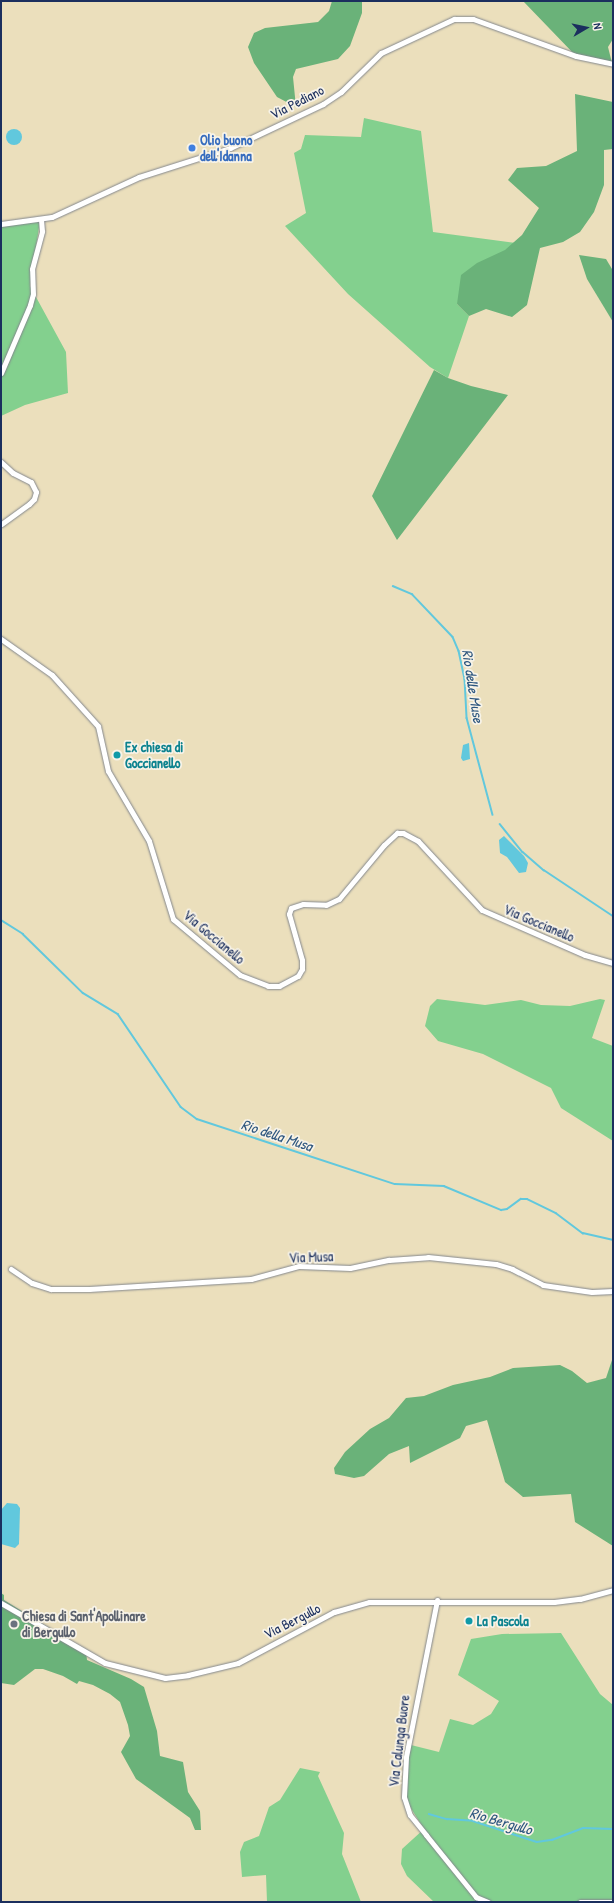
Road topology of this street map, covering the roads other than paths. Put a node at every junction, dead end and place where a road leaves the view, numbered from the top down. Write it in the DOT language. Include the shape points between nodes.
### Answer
graph roads {
  1 [pos="613,64"];
  2 [pos="41,220"];
  3 [pos="1,224"];
  4 [pos="1,373"];
  5 [pos="1,462"];
  6 [pos="1,524"];
  7 [pos="1,639"];
  8 [pos="613,963"];
  9 [pos="11,1270"];
  10 [pos="613,1291"];
  11 [pos="613,1590"];
  12 [pos="437,1600"];
  13 [pos="1,1604"];
  14 [pos="488,1902"];
  15 [pos="580,1902"];
  16 [pos="613,1902"];
  1 -- 2 [label="street, Via Pediano" via="576,56 474,19 454,19 381,53 342,92 323,104 230,148 139,177"];
  2 -- 3 [label="street, Via Pediano"];
  2 -- 4 [label="street" via="42,231 32,269 33,294"];
  5 -- 6 [label="street" via="13,473 31,482 36,492 29,504"];
  7 -- 8 [label="street, Via Goccianello" via="52,675 98,726 108,771 149,841 173,919 240,975 268,986 279,986 298,976 302,969 302,960 289,914 291,908 303,904 326,905 339,899 397,833 403,833 418,841 482,910 585,955"];
  9 -- 10 [label="street, Via Musa" via="40,1286 79,1290 251,1279 299,1266 350,1268 389,1260 428,1257 496,1264 543,1285 592,1292"];
  11 -- 12 [label="street, Via Bergullo" via="580,1599 554,1602"];
  12 -- 13 [label="street, Via Bergullo" via="395,1600 356,1605 294,1632 243,1661 165,1678 105,1663"];
  12 -- 14 [label="street, Via Calunga Buore" via="406,1757 404,1797 410,1814 426,1835 476,1897"];
  15 -- 16 [label="street"];
}
